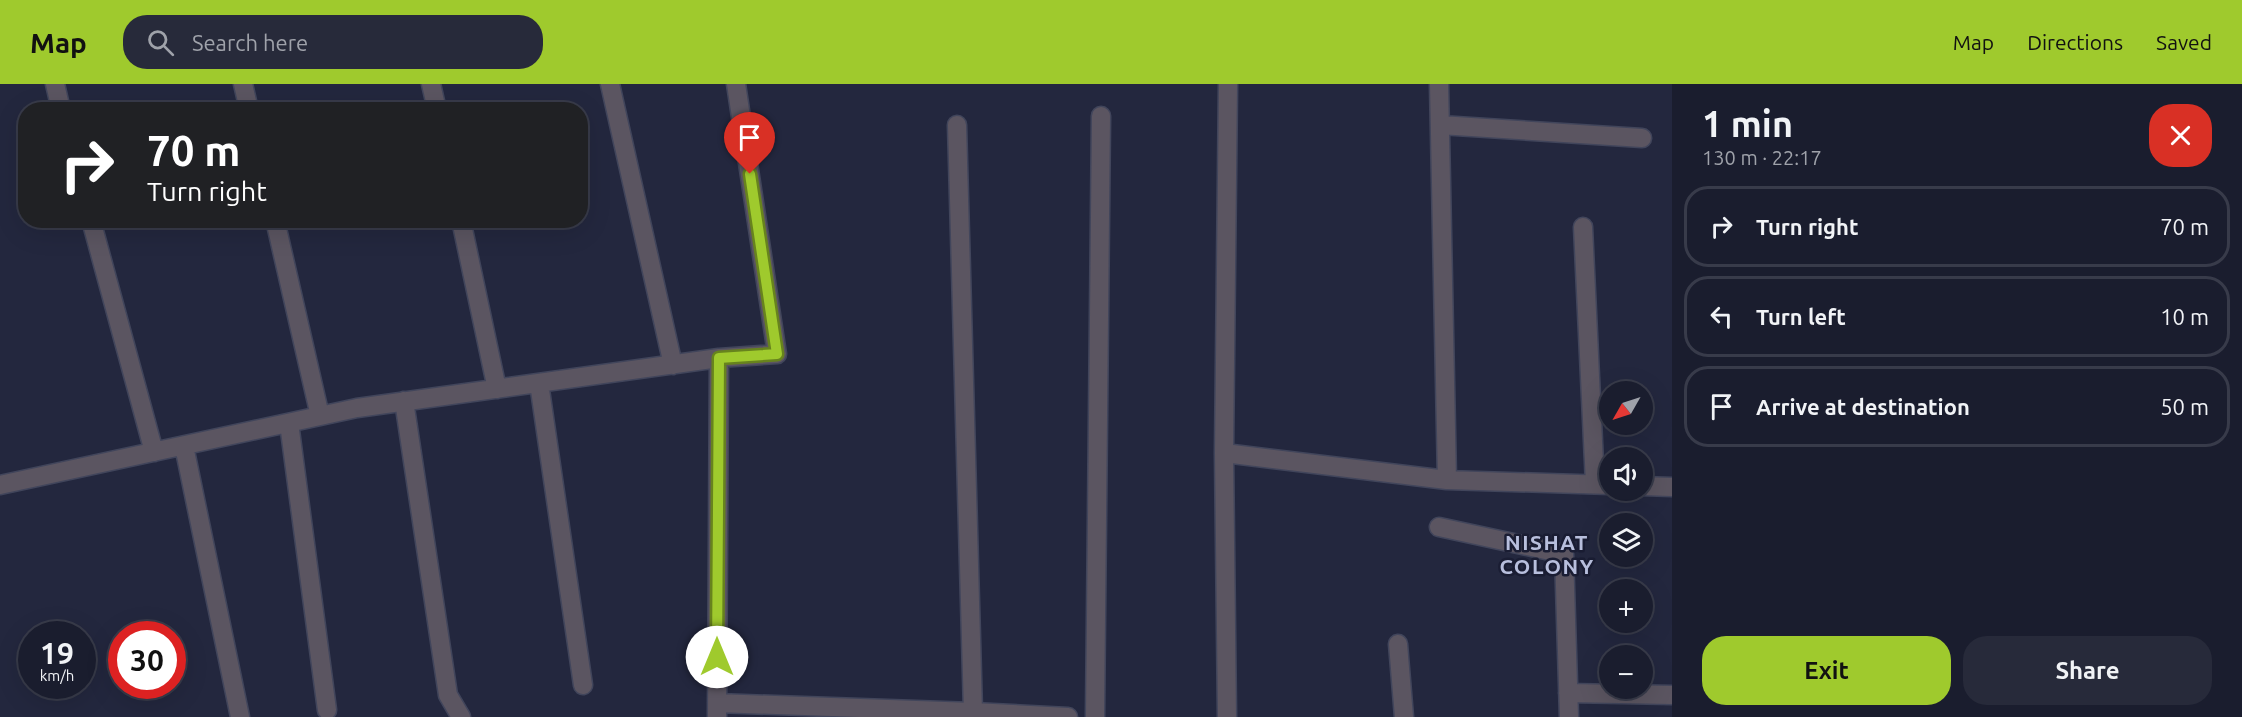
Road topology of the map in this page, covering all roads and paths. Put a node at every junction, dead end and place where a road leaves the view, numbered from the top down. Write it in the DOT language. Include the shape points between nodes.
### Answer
graph roads {
  1 [pos="55,84"];
  2 [pos="243,84"];
  3 [pos="431,84"];
  4 [pos="610,84"];
  5 [pos="736,84"];
  6 [pos="1228,84"];
  7 [pos="1439,84"];
  8 [pos="60,102"];
  9 [pos="247,102"];
  10 [pos="435,102"];
  11 [pos="1101,116"];
  12 [pos="957,125"];
  13 [pos="1440,125"];
  14 [pos="1641,138"];
  15 [pos="1582,227"];
  16 [pos="93,228"];
  17 [pos="277,228"];
  18 [pos="463,228"];
  19 [pos="719,358"];
  20 [pos="673,364"];
  21 [pos="539,383"];
  22 [pos="497,389"];
  23 [pos="404,401"];
  24 [pos="320,416"];
  25 [pos="289,423"];
  26 [pos="184,446"];
  27 [pos="1599,447"];
  28 [pos="154,452"];
  29 [pos="1224,453"];
  30 [pos="1447,480"];
  31 [pos="0,485"];
  32 [pos="1599,485"];
  33 [pos="1653,486"];
  34 [pos="1672,487"];
  35 [pos="1439,527"];
  36 [pos="1398,644"];
  37 [pos="583,685"];
  38 [pos="1568,693"];
  39 [pos="1672,695"];
  40 [pos="327,710"];
  41 [pos="717,710"];
  42 [pos="973,712"];
  43 [pos="240,717"];
  44 [pos="461,717"];
  45 [pos="1068,717"];
  46 [pos="1095,717"];
  47 [pos="1227,717"];
  48 [pos="1404,717"];
  49 [pos="1569,717"];
  1 -- 8 [label="street"];
  2 -- 9 [label="street"];
  3 -- 10 [label="street"];
  4 -- 20 [label="street"];
  5 -- 19 [label="street" via="777,354"];
  6 -- 29 [label="street"];
  7 -- 13 [label="street"];
  11 -- 46 [label="street"];
  12 -- 42 [label="street"];
  13 -- 14 [label="street"];
  13 -- 30 [label="street"];
  15 -- 27 [label="street"];
  16 -- 28 [label="street"];
  17 -- 24 [label="street"];
  18 -- 22 [label="street"];
  19 -- 20 [label="street"];
  19 -- 41 [label="street"];
  20 -- 21 [label="street"];
  21 -- 22 [label="street"];
  21 -- 37 [label="street"];
  22 -- 23 [label="street"];
  23 -- 24 [label="street"];
  23 -- 44 [label="street" via="448,695"];
  24 -- 25 [label="street"];
  25 -- 26 [label="street"];
  25 -- 40 [label="street"];
  26 -- 28 [label="street"];
  26 -- 43 [label="street"];
  28 -- 31 [label="street"];
  29 -- 30 [label="street"];
  29 -- 47 [label="street"];
  30 -- 32 [label="street"];
  33 -- 34 [label="street"];
  35 -- 38 [label="street" via="1564,554"];
  36 -- 48 [label="street"];
  38 -- 39 [label="street"];
  38 -- 49 [label="street"];
  41 -- 42 [label="street"];
  42 -- 45 [label="street"];
}
